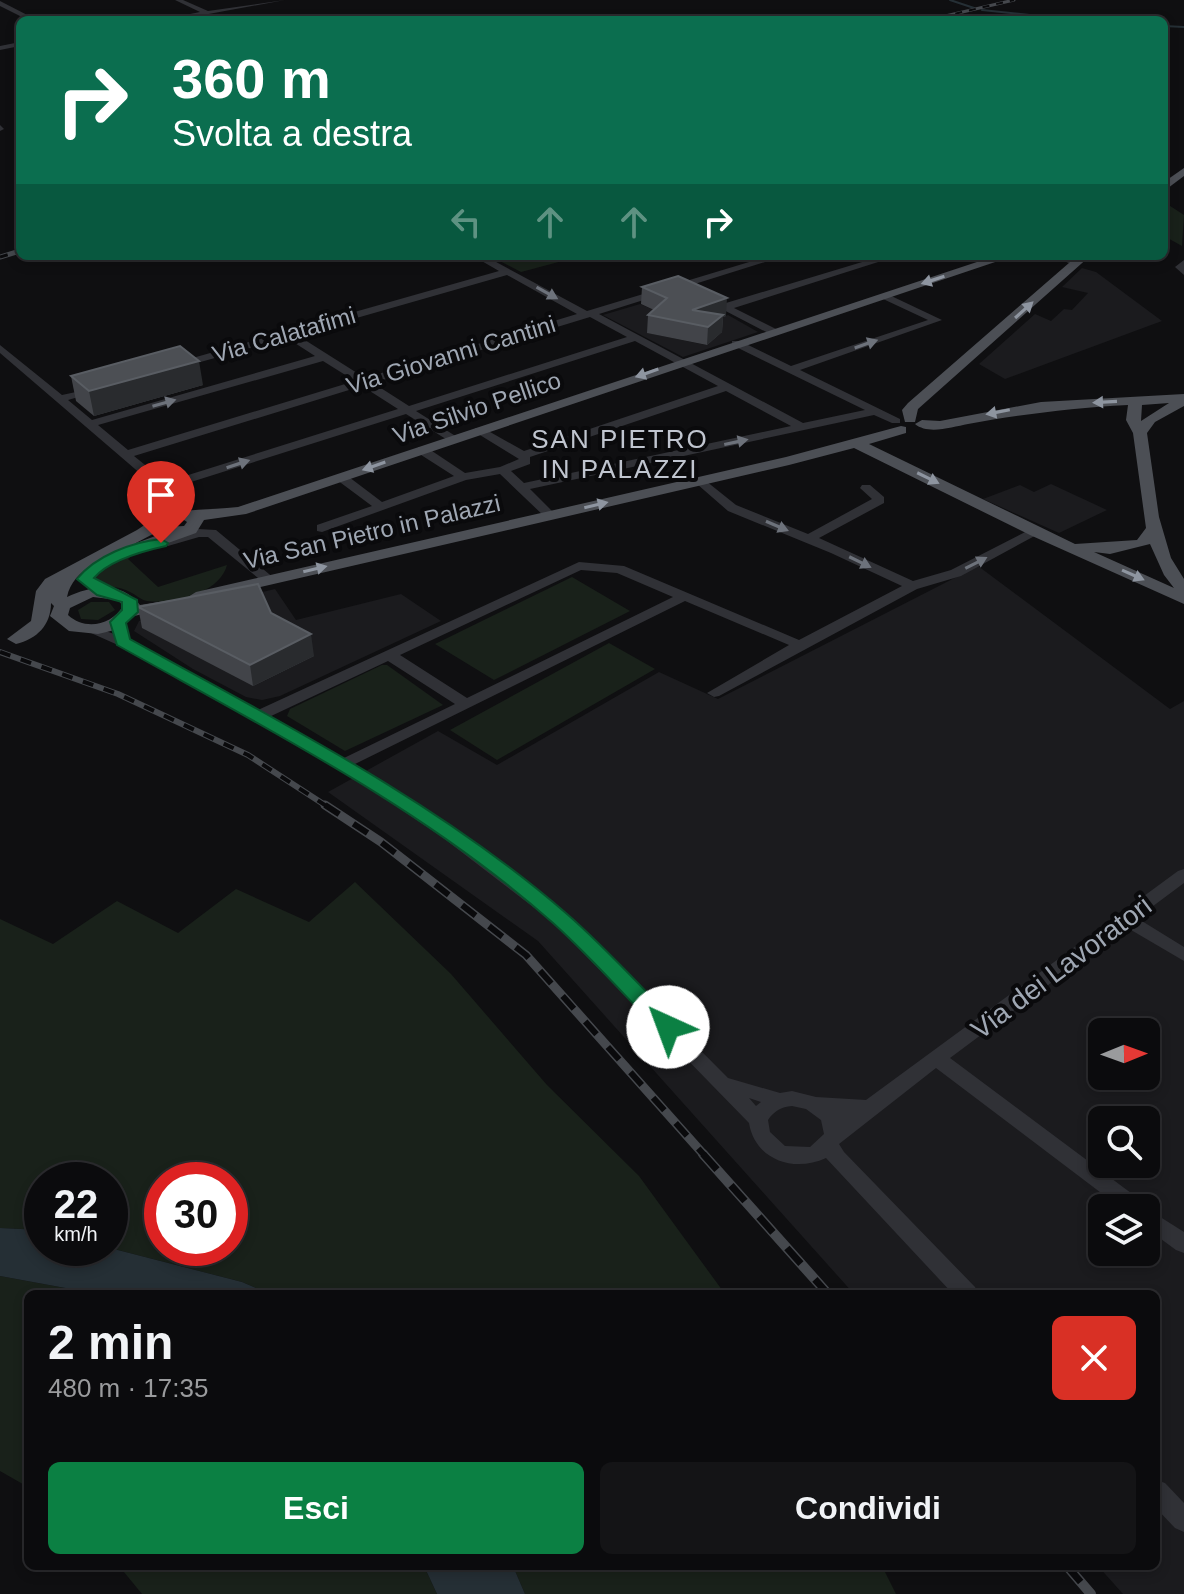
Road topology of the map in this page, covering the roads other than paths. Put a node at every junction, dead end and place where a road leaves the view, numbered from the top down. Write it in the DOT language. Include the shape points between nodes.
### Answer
graph roads {
  1 [pos="178,0"];
  2 [pos="282,0"];
  3 [pos="0,3"];
  4 [pos="208,12"];
  5 [pos="25,16"];
  6 [pos="186,16"];
  7 [pos="1184,171"];
  8 [pos="1168,185"];
  9 [pos="486,260"];
  10 [pos="766,260"];
  11 [pos="879,260"];
  12 [pos="995,260"];
  13 [pos="1080,260"];
  14 [pos="1184,263"];
  15 [pos="508,272"];
  16 [pos="1184,272"];
  17 [pos="680,287"];
  18 [pos="885,296"];
  19 [pos="724,308"];
  20 [pos="588,314"];
  21 [pos="774,332"];
  22 [pos="288,334"];
  23 [pos="635,338"];
  24 [pos="736,343"];
  25 [pos="0,348"];
  26 [pos="324,357"];
  27 [pos="680,362"];
  28 [pos="792,369"];
  29 [pos="160,370"];
  30 [pos="364,382"];
  31 [pos="108,385"];
  32 [pos="726,387"];
  33 [pos="59,399"];
  34 [pos="1184,400"];
  35 [pos="1138,401"];
  36 [pos="407,410"];
  37 [pos="871,412"];
  38 [pos="1150,419"];
  39 [pos="89,424"];
  40 [pos="907,424"];
  41 [pos="802,427"];
  42 [pos="479,430"];
  43 [pos="1140,433"];
  44 [pos="453,439"];
  45 [pos="858,444"];
  46 [pos="422,450"];
  47 [pos="124,455"];
  48 [pos="523,455"];
  49 [pos="503,470"];
  50 [pos="147,476"];
  51 [pos="341,477"];
  52 [pos="463,477"];
  53 [pos="701,481"];
  54 [pos="164,487"];
  55 [pos="523,487"];
  56 [pos="866,488"];
  57 [pos="381,507"];
  58 [pos="550,515"];
  59 [pos="191,516"];
  60 [pos="154,524"];
  61 [pos="1155,527"];
  62 [pos="322,528"];
  63 [pos="1036,532"];
  64 [pos="177,534"];
  65 [pos="808,539"];
  66 [pos="147,545"];
  67 [pos="83,563"];
  68 [pos="268,579"];
  69 [pos="912,586"];
  70 [pos="1184,589"];
  71 [pos="103,591"];
  72 [pos="683,597"];
  73 [pos="1184,599"];
  74 [pos="63,605"];
  75 [pos="124,617"];
  76 [pos="82,628"];
  77 [pos="8,641"];
  78 [pos="123,642"];
  79 [pos="800,645"];
  80 [pos="388,654"];
  81 [pos="714,693"];
  82 [pos="466,704"];
  83 [pos="256,717"];
  84 [pos="344,764"];
  85 [pos="1184,875"];
  86 [pos="1126,919"];
  87 [pos="1184,955"];
  88 [pos="939,1060"];
  89 [pos="724,1082"];
  90 [pos="780,1100"];
  91 [pos="814,1103"];
  92 [pos="876,1107"];
  93 [pos="758,1120"];
  94 [pos="831,1140"];
  95 [pos="805,1157"];
  96 [pos="850,1173"];
  97 [pos="1117,1194"];
  98 [pos="1160,1226"];
  99 [pos="1184,1244"];
  100 [pos="963,1290"];
  101 [pos="1160,1495"];
  102 [pos="1184,1520"];
  1 -- 4 [label="street"];
  2 -- 4 [label="street"];
  3 -- 5 [label="street"];
  4 -- 6 [label="street"];
  7 -- 8 [label="main road"];
  9 -- 15 [label="street"];
  10 -- 17 [label="street, Via Giovanni Cantini"];
  11 -- 19 [label="street"];
  12 -- 18 [label="main road, Via Silvio Pellico, one-way"];
  40 -- 13 [label="main road, one-way" via="913,406"];
  14 -- 16 [label="street"];
  15 -- 20 [label="street, one-way"];
  15 -- 22 [label="street, Via Calatafimi"];
  17 -- 19 [label="street"];
  17 -- 20 [label="street, Via Giovanni Cantini"];
  18 -- 21 [label="main road, Via Silvio Pellico"];
  28 -- 18 [label="street, one-way" via="937,320"];
  19 -- 21 [label="street"];
  20 -- 23 [label="street"];
  20 -- 30 [label="street, Via Giovanni Cantini"];
  21 -- 24 [label="main road, Via Silvio Pellico"];
  22 -- 26 [label="street"];
  22 -- 29 [label="street, Via Calatafimi"];
  23 -- 27 [label="street"];
  23 -- 36 [label="street"];
  24 -- 27 [label="main road, Via Silvio Pellico"];
  24 -- 28 [label="street"];
  25 -- 33 [label="street"];
  26 -- 30 [label="street"];
  39 -- 26 [label="street, one-way"];
  27 -- 32 [label="street"];
  27 -- 42 [label="main road, Via Silvio Pellico, one-way"];
  28 -- 37 [label="street"];
  30 -- 36 [label="street"];
  30 -- 47 [label="street, Via Giovanni Cantini"];
  31 -- 33 [label="street"];
  32 -- 41 [label="street"];
  32 -- 48 [label="street"];
  33 -- 39 [label="street"];
  34 -- 35 [label="main road, Via San Pietro in Palazzi"];
  34 -- 38 [label="main road"];
  35 -- 38 [label="main road"];
  35 -- 40 [label="main road, Via San Pietro in Palazzi, one-way" via="1018,408 948,423"];
  35 -- 43 [label="main road" via="1133,420"];
  36 -- 44 [label="street"];
  54 -- 36 [label="street, one-way"];
  37 -- 40 [label="street"];
  37 -- 41 [label="street"];
  38 -- 43 [label="main road"];
  39 -- 47 [label="street"];
  40 -- 45 [label="main road, Via San Pietro in Palazzi"];
  55 -- 41 [label="street, one-way"];
  42 -- 44 [label="main road, Via Silvio Pellico"];
  42 -- 48 [label="street"];
  43 -- 61 [label="main road"];
  44 -- 46 [label="main road, Via Silvio Pellico"];
  45 -- 53 [label="main road, Via San Pietro in Palazzi"];
  45 -- 63 [label="main road, one-way"];
  46 -- 51 [label="main road, Via Silvio Pellico, one-way"];
  46 -- 52 [label="street"];
  47 -- 50 [label="street"];
  48 -- 49 [label="street" via="524,464"];
  49 -- 52 [label="street"];
  49 -- 55 [label="street"];
  50 -- 54 [label="street"];
  50 -- 60 [label="street" via="158,513"];
  51 -- 57 [label="street"];
  51 -- 59 [label="main road, Via Silvio Pellico" via="240,511"];
  52 -- 57 [label="street"];
  58 -- 53 [label="main road, Via San Pietro in Palazzi, one-way"];
  53 -- 65 [label="street, one-way" via="732,508"];
  54 -- 59 [label="street"];
  55 -- 58 [label="street"];
  56 -- 65 [label="street" via="880,500"];
  57 -- 62 [label="street"];
  68 -- 58 [label="main road, Via San Pietro in Palazzi, one-way"];
  59 -- 60 [label="main road, Via Silvio Pellico" via="170,514"];
  59 -- 64 [label="main road" via="194,526"];
  60 -- 64 [label="main road" via="158,532"];
  60 -- 67 [label="main road" via="130,543"];
  61 -- 63 [label="main road" via="1142,544 1110,549"];
  61 -- 70 [label="main road" via="1163,564"];
  69 -- 63 [label="street, one-way" via="956,573"];
  63 -- 73 [label="main road, one-way"];
  64 -- 66 [label="main road"];
  65 -- 69 [label="street, one-way"];
  66 -- 68 [label="street" via="208,532"];
  66 -- 71 [label="main road" via="89,572 85,579"];
  67 -- 74 [label="main road" via="61,583 57,595"];
  67 -- 77 [label="main road" via="46,586 39,626"];
  68 -- 75 [label="main road, Via San Pietro in Palazzi"];
  69 -- 79 [label="street"];
  71 -- 74 [label="main road"];
  71 -- 75 [label="main road" via="129,600"];
  72 -- 79 [label="street"];
  72 -- 80 [label="street" via="619,569 579,566"];
  72 -- 82 [label="street"];
  74 -- 76 [label="main road" via="61,621"];
  75 -- 76 [label="main road, Via San Pietro in Palazzi"];
  75 -- 78 [label="street"];
  76 -- 77 [label="main road, Via San Pietro in Palazzi"];
  76 -- 78 [label="street"];
  78 -- 83 [label="street"];
  79 -- 81 [label="street"];
  80 -- 82 [label="street"];
  80 -- 83 [label="street"];
  82 -- 84 [label="street"];
  83 -- 84 [label="street"];
  84 -- 89 [label="street" via="448,833 560,919"];
  85 -- 86 [label="street, Via dei Lavoratori"];
  86 -- 87 [label="street"];
  86 -- 88 [label="street, Via dei Lavoratori"];
  88 -- 92 [label="street, Via dei Lavoratori"];
  88 -- 97 [label="street"];
  89 -- 90 [label="street"];
  89 -- 93 [label="street"];
  90 -- 91 [label="street"];
  90 -- 93 [label="street"];
  91 -- 92 [label="street"];
  91 -- 94 [label="street" via="830,1117"];
  92 -- 94 [label="street, Via dei Lavoratori"];
  93 -- 95 [label="street" via="762,1139 770,1147"];
  94 -- 95 [label="street"];
  94 -- 96 [label="street"];
  95 -- 96 [label="street"];
  96 -- 100 [label="street"];
  98 -- 99 [label="street"];
  101 -- 102 [label="street"];
}
